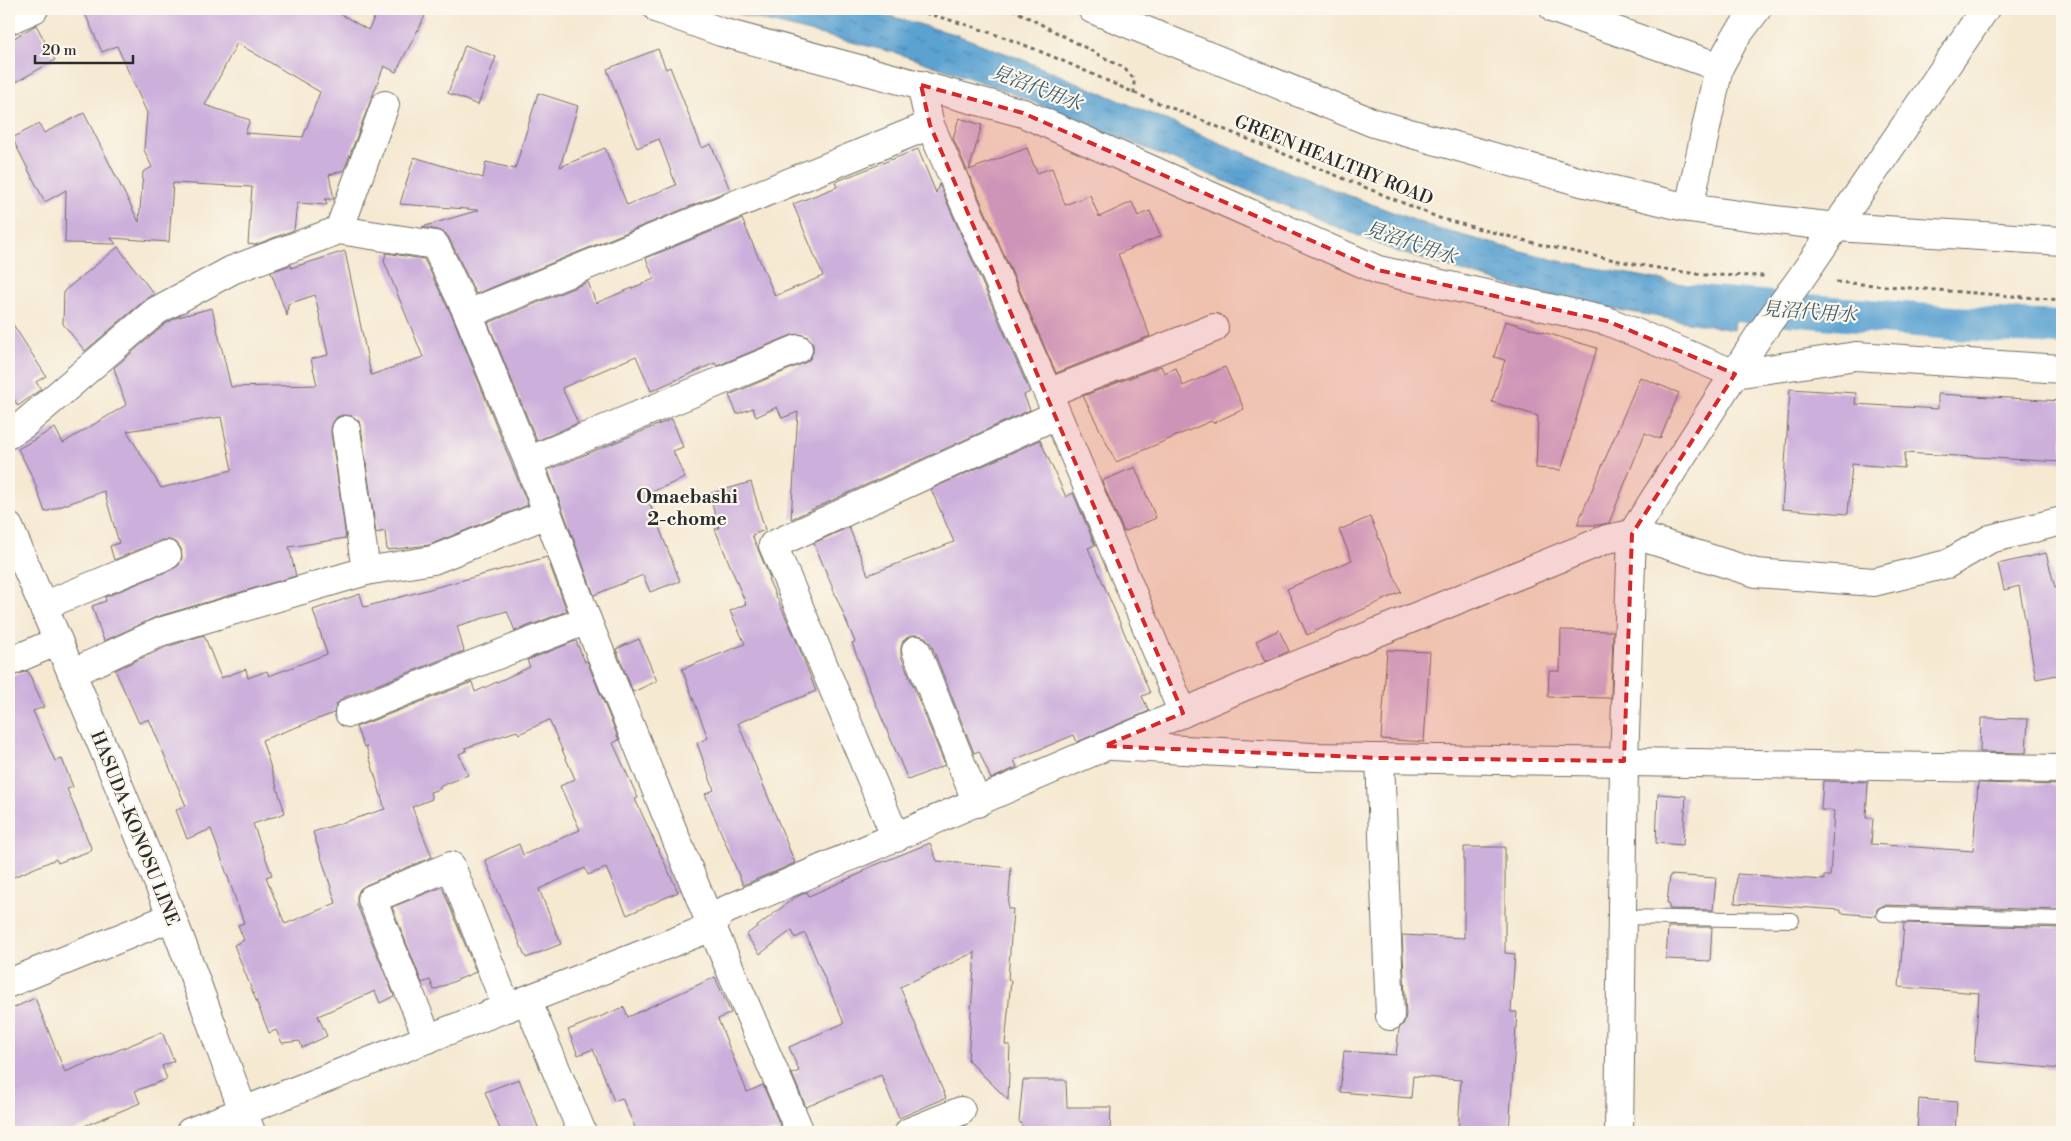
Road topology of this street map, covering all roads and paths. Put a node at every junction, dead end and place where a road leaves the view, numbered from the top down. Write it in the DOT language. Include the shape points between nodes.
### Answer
graph roads {
  1 [pos="34,9"];
  2 [pos="658,9"];
  3 [pos="910,9"];
  4 [pos="1012,9"];
  5 [pos="1092,9"];
  6 [pos="1554,9"];
  7 [pos="1757,9"];
  8 [pos="1985,9"];
  9 [pos="9,20"];
  10 [pos="1719,67"];
  11 [pos="921,85"];
  12 [pos="1134,94"];
  13 [pos="385,105"];
  14 [pos="930,125"];
  15 [pos="1689,208"];
  16 [pos="1836,227"];
  17 [pos="339,230"];
  18 [pos="2060,234"];
  19 [pos="1764,276"];
  20 [pos="1835,282"];
  21 [pos="2062,300"];
  22 [pos="468,314"];
  23 [pos="1214,328"];
  24 [pos="798,349"];
  25 [pos="2062,368"];
  26 [pos="1735,374"];
  27 [pos="1052,404"];
  28 [pos="346,430"];
  29 [pos="9,434"];
  30 [pos="528,461"];
  31 [pos="547,514"];
  32 [pos="2062,521"];
  33 [pos="9,527"];
  34 [pos="1632,534"];
  35 [pos="167,555"];
  36 [pos="366,571"];
  37 [pos="43,606"];
  38 [pos="587,620"];
  39 [pos="58,641"];
  40 [pos="916,650"];
  41 [pos="9,662"];
  42 [pos="72,673"];
  43 [pos="349,713"];
  44 [pos="1182,713"];
  45 [pos="1104,746"];
  46 [pos="1380,758"];
  47 [pos="1624,761"];
  48 [pos="2062,769"];
  49 [pos="977,803"];
  50 [pos="896,838"];
  51 [pos="1884,914"];
  52 [pos="172,917"];
  53 [pos="1621,917"];
  54 [pos="2062,919"];
  55 [pos="1792,920"];
  56 [pos="712,927"];
  57 [pos="9,983"];
  58 [pos="517,1004"];
  59 [pos="1390,1016"];
  60 [pos="428,1039"];
  61 [pos="961,1111"];
  62 [pos="247,1122"];
  63 [pos="190,1132"];
  64 [pos="582,1132"];
  65 [pos="800,1132"];
  66 [pos="909,1132"];
  67 [pos="1618,1132"];
  1 -- 9 [label="street"];
  2 -- 11 [label="street" via="721,32"];
  3 -- 12 [label="path, GREEN HEALTHY ROAD" via="995,34"];
  4 -- 12 [label="path" via="1124,68 1134,79"];
  5 -- 15 [label="street" via="1374,123 1585,183"];
  6 -- 10 [label="street"];
  7 -- 10 [label="street" via="1735,38"];
  8 -- 16 [label="street"];
  10 -- 15 [label="street"];
  11 -- 14 [label="street"];
  11 -- 26 [label="street" via="1023,113 1378,270 1606,321"];
  12 -- 19 [label="path, GREEN HEALTHY ROAD" via="1442,219 1546,246 1639,265 1703,275"];
  13 -- 17 [label="street"];
  14 -- 22 [label="street"];
  14 -- 27 [label="street"];
  15 -- 16 [label="street"];
  16 -- 18 [label="street"];
  16 -- 26 [label="street"];
  17 -- 22 [label="street" via="434,245"];
  17 -- 29 [label="street" via="232,270 156,311"];
  20 -- 21 [label="path"];
  22 -- 30 [label="street"];
  23 -- 27 [label="street"];
  24 -- 30 [label="street"];
  25 -- 26 [label="street" via="1856,356"];
  26 -- 34 [label="street"];
  27 -- 44 [label="street"];
  27 -- 50 [label="street" via="773,545"];
  28 -- 36 [label="street"];
  30 -- 31 [label="street"];
  31 -- 36 [label="street" via="433,560"];
  31 -- 38 [label="street"];
  32 -- 34 [label="street" via="1990,539 1947,564 1874,582 1756,573"];
  33 -- 37 [label="street, HASUDA-KONOSU LINE"];
  34 -- 44 [label="street" via="1607,539"];
  34 -- 47 [label="street"];
  35 -- 37 [label="street"];
  36 -- 42 [label="street" via="160,632"];
  37 -- 39 [label="street, HASUDA-KONOSU LINE"];
  38 -- 43 [label="street"];
  38 -- 56 [label="street"];
  39 -- 41 [label="street"];
  39 -- 42 [label="street, HASUDA-KONOSU LINE"];
  40 -- 49 [label="street"];
  42 -- 52 [label="street, HASUDA-KONOSU LINE"];
  44 -- 45 [label="street"];
  45 -- 46 [label="street"];
  45 -- 49 [label="street"];
  46 -- 47 [label="street"];
  46 -- 59 [label="street"];
  47 -- 48 [label="street"];
  47 -- 53 [label="street"];
  49 -- 50 [label="street"];
  50 -- 56 [label="street" via="721,912"];
  51 -- 54 [label="lane"];
  52 -- 57 [label="street"];
  52 -- 62 [label="street, HASUDA-KONOSU LINE"];
  53 -- 55 [label="lane"];
  53 -- 67 [label="street"];
  56 -- 58 [label="street"];
  56 -- 65 [label="street"];
  58 -- 60 [label="street"];
  58 -- 60 [label="street" via="451,866 372,899"];
  58 -- 64 [label="street"];
  60 -- 62 [label="street"];
  61 -- 66 [label="street"];
  62 -- 63 [label="street"];
}
